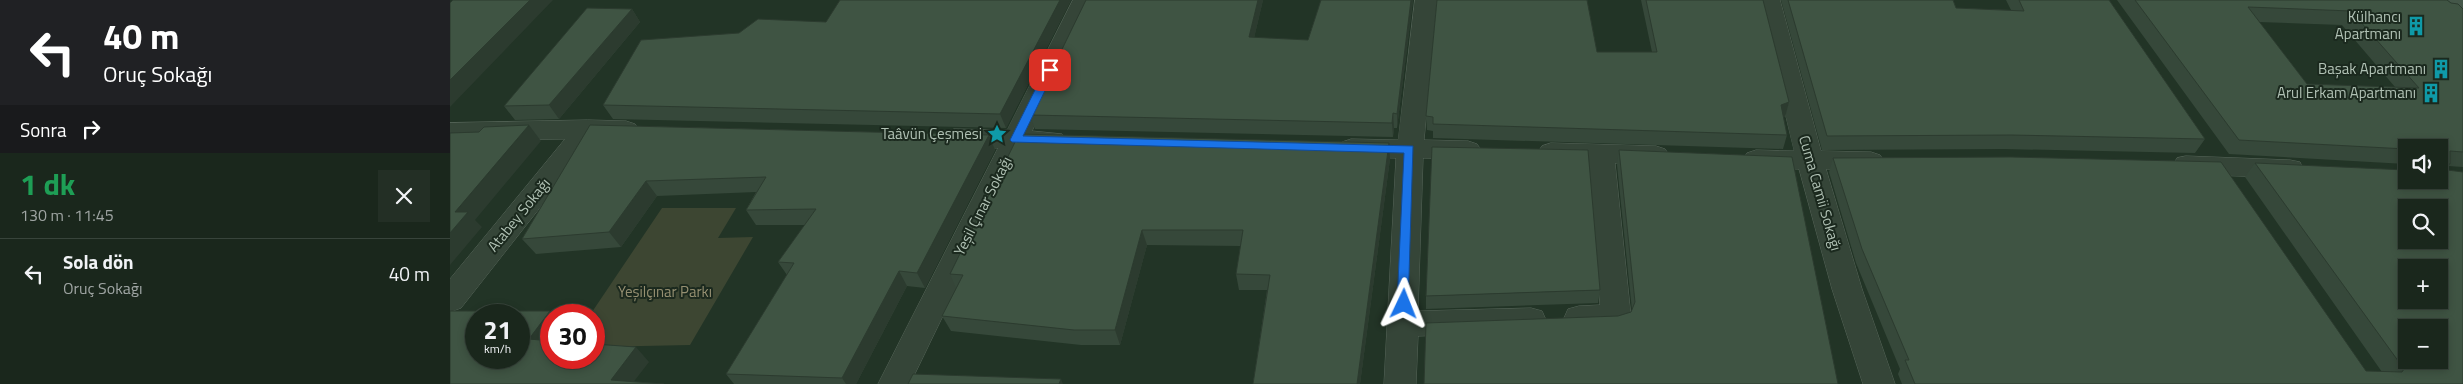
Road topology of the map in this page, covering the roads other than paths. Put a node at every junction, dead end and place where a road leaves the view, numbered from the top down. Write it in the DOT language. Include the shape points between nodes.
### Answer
graph roads {
  1 [pos="1084,0"];
  2 [pos="1426,0"];
  3 [pos="1768,0"];
  4 [pos="2453,0"];
  5 [pos="2463,10"];
  6 [pos="588,129"];
  7 [pos="648,130"];
  8 [pos="450,132"];
  9 [pos="926,137"];
  10 [pos="1016,140"];
  11 [pos="1075,141"];
  12 [pos="2202,142"];
  13 [pos="1331,147"];
  14 [pos="1410,149"];
  15 [pos="1496,151"];
  16 [pos="1524,151"];
  17 [pos="1600,153"];
  18 [pos="1680,156"];
  19 [pos="1730,158"];
  20 [pos="1897,160"];
  21 [pos="1810,161"];
  22 [pos="2160,164"];
  23 [pos="2219,165"];
  24 [pos="2313,170"];
  25 [pos="2236,190"];
  26 [pos="450,300"];
  27 [pos="1403,324"];
  28 [pos="894,384"];
  29 [pos="1400,384"];
  30 [pos="1879,384"];
  1 -- 10 [label="street, Yeşil Çınar Sokağı"];
  2 -- 14 [label="street"];
  3 -- 21 [label="street, Cuma Camii Sokağı"];
  4 -- 5 [label="main road"];
  6 -- 7 [label="street"];
  6 -- 8 [label="street"];
  6 -- 26 [label="street, Atabey Sokağı"];
  9 -- 10 [label="street"];
  10 -- 11 [label="street"];
  10 -- 28 [label="street, Yeşil Çınar Sokağı"];
  12 -- 23 [label="street"];
  13 -- 14 [label="street"];
  14 -- 15 [label="street"];
  14 -- 27 [label="street"];
  16 -- 17 [label="street"];
  17 -- 18 [label="street"];
  17 -- 27 [label="street" via="1616,317"];
  19 -- 21 [label="street"];
  20 -- 21 [label="street"];
  21 -- 30 [label="street, Cuma Camii Sokağı" via="1858,325"];
  22 -- 23 [label="street"];
  23 -- 24 [label="street"];
  23 -- 25 [label="street"];
  27 -- 29 [label="street"];
}
